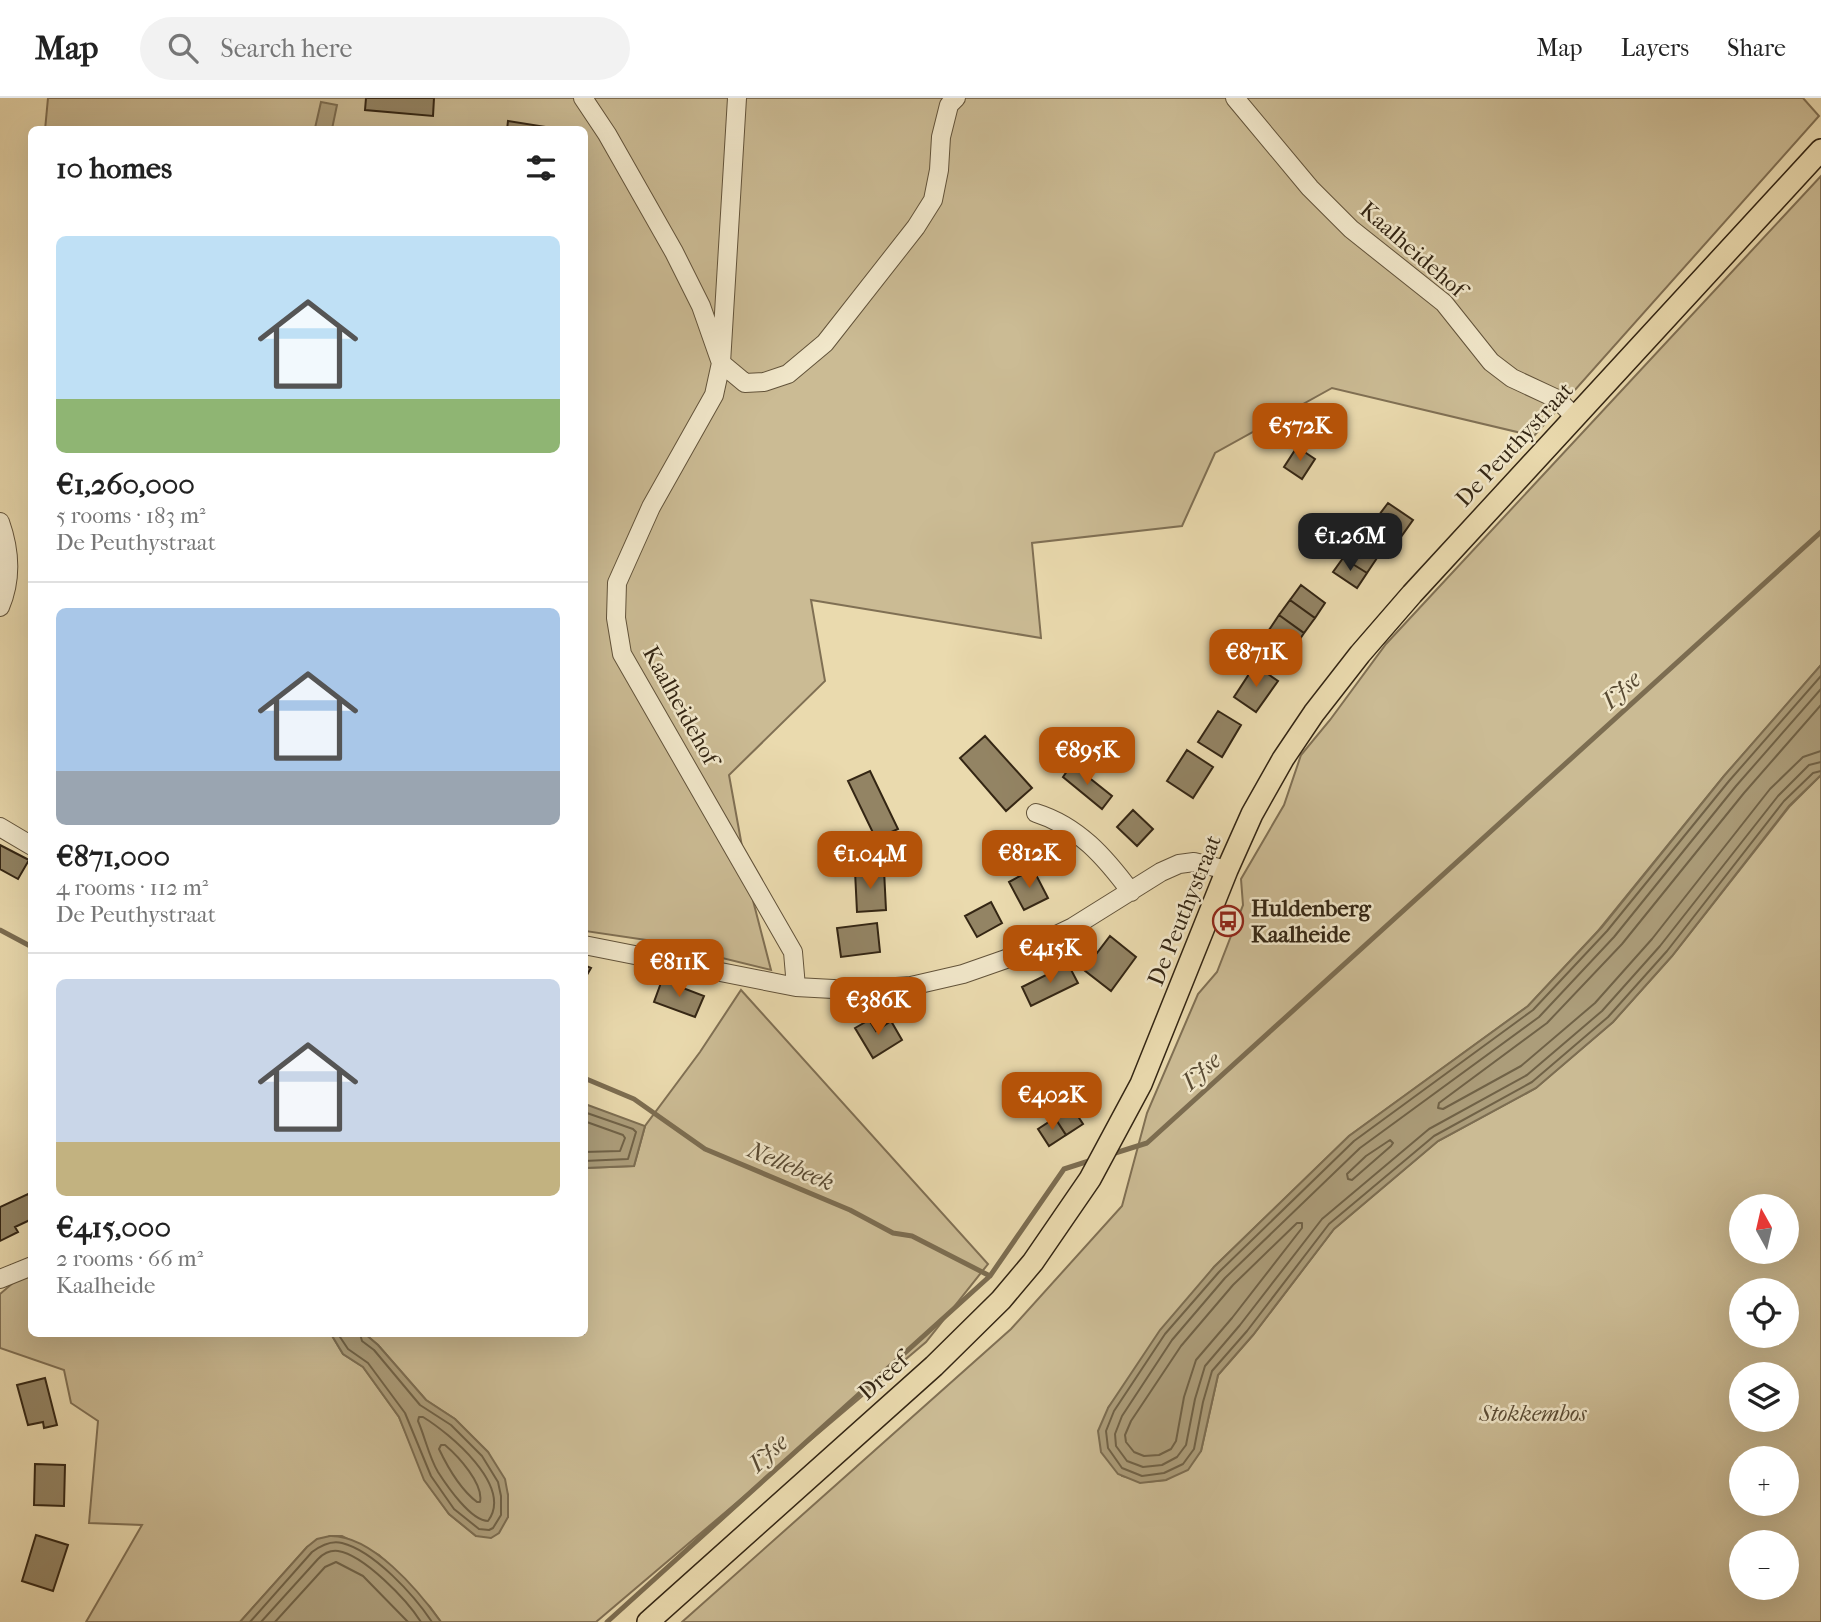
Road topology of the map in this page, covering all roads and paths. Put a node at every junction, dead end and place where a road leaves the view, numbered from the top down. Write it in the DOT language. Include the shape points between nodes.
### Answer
graph roads {
  1 [pos="583,98"];
  2 [pos="737,98"];
  3 [pos="956,98"];
  4 [pos="1235,98"];
  5 [pos="1821,150"];
  6 [pos="721,363"];
  7 [pos="1575,417"];
  8 [pos="0,522"];
  9 [pos="0,607"];
  10 [pos="1036,813"];
  11 [pos="0,827"];
  12 [pos="28,844"];
  13 [pos="1227,870"];
  14 [pos="1131,892"];
  15 [pos="588,946"];
  16 [pos="796,987"];
  17 [pos="1115,1135"];
  18 [pos="28,1268"];
  19 [pos="0,1279"];
  20 [pos="648,1622"];
  1 -- 6 [label="street" via="674,252 701,306"];
  2 -- 6 [label="street, Kaalheidehof"];
  3 -- 6 [label="street" via="949,105 941,137 933,200 825,343 788,374 764,382 745,383"];
  4 -- 7 [label="street, Kaalheidehof" via="1310,188 1351,229 1444,303 1491,362 1512,379 1557,399"];
  5 -- 7 [label="main road, De Peuthystraat"];
  6 -- 16 [label="street, Kaalheidehof" via="714,395 627,556 617,583 616,618 622,654 793,952"];
  7 -- 13 [label="main road, De Peuthystraat" via="1412,594 1314,713 1252,814"];
  8 -- 9 [label="street" via="9,568"];
  10 -- 14 [label="street" via="1078,833"];
  11 -- 12 [label="street"];
  13 -- 14 [label="street" via="1194,862 1179,864"];
  13 -- 17 [label="main road, De Peuthystraat" via="1142,1084"];
  14 -- 16 [label="street" via="1006,960 963,974 911,986"];
  15 -- 16 [label="street"];
  17 -- 20 [label="main road, Dreef" via="1090,1180 1001,1300 934,1366"];
  18 -- 19 [label="street"];
}
